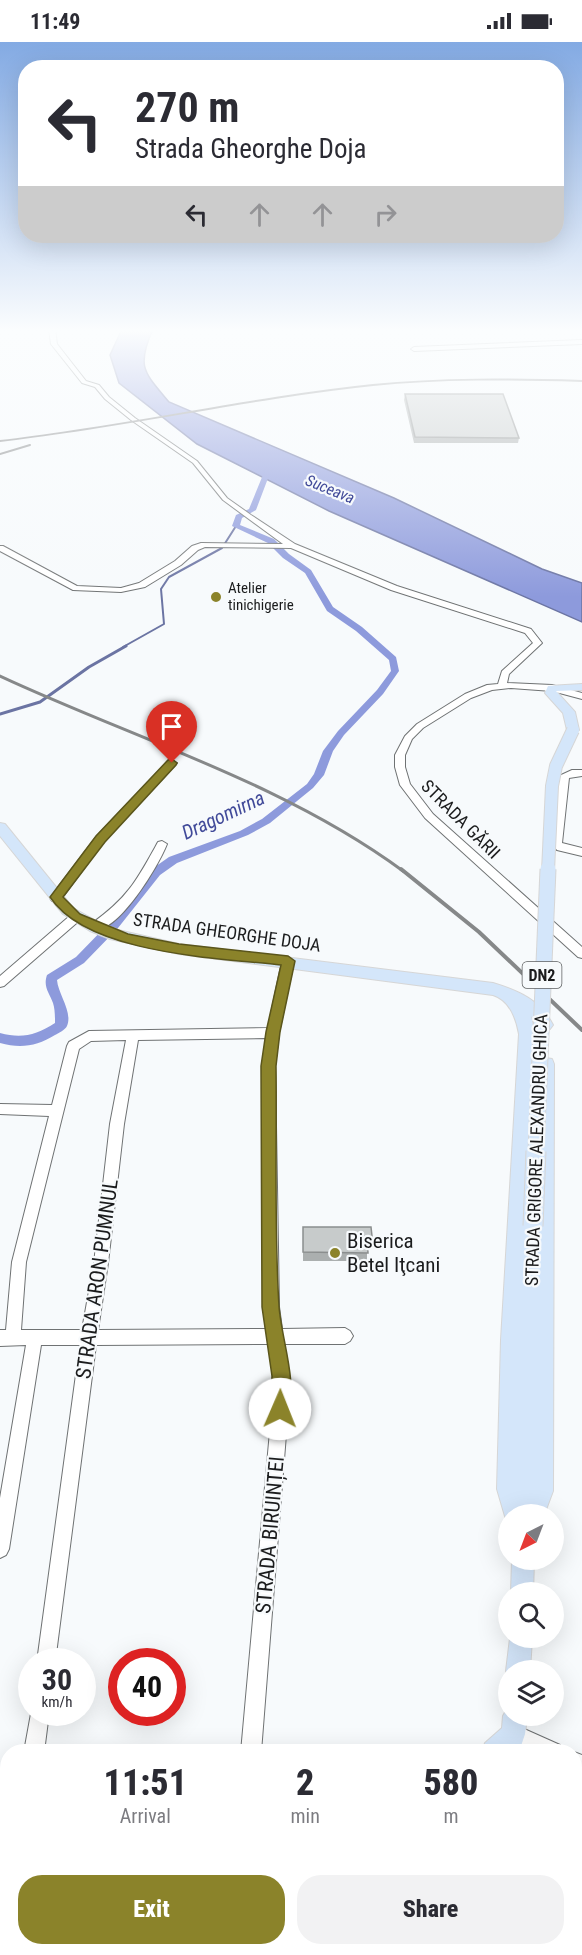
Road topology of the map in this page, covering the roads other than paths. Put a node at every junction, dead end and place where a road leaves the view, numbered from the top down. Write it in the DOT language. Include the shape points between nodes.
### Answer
graph roads {
  1 [pos="132,418"];
  2 [pos="292,546"];
  3 [pos="0,548"];
  4 [pos="502,685"];
  5 [pos="582,687"];
  6 [pos="552,691"];
  7 [pos="582,696"];
  8 [pos="582,703"];
  9 [pos="579,725"];
  10 [pos="172,763"];
  11 [pos="582,773"];
  12 [pos="0,827"];
  13 [pos="162,844"];
  14 [pos="582,852"];
  15 [pos="56,897"];
  16 [pos="76,917"];
  17 [pos="98,928"];
  18 [pos="582,954"];
  19 [pos="288,961"];
  20 [pos="0,983"];
  21 [pos="493,989"];
  22 [pos="273,1032"];
  23 [pos="133,1035"];
  24 [pos="0,1109"];
  25 [pos="57,1111"];
  26 [pos="274,1336"];
  27 [pos="345,1336"];
  28 [pos="35,1337"];
  29 [pos="89,1337"];
  30 [pos="7,1338"];
  31 [pos="512,1504"];
  32 [pos="524,1504"];
  33 [pos="537,1504"];
  34 [pos="0,1549"];
  35 [pos="48,1648"];
  36 [pos="37,1726"];
  37 [pos="513,1739"];
  38 [pos="35,1744"];
  39 [pos="252,1744"];
  40 [pos="528,1744"];
  1 -- 2 [label="street" via="195,462 225,499"];
  2 -- 3 [label="street" via="204,545 142,585 121,590 76,588"];
  2 -- 4 [label="street" via="394,588 528,631 538,643 505,673"];
  4 -- 6 [label="street, STRADA GĂRII"];
  4 -- 18 [label="street, STRADA GĂRII" via="468,696 414,731 400,755 402,776 413,798 444,830"];
  5 -- 6 [label="main road"];
  6 -- 7 [label="street, STRADA GĂRII"];
  6 -- 8 [label="street, STRADA GĂRII"];
  6 -- 9 [label="main road"];
  9 -- 32 [label="main road, STRADA GRIGORE ALEXANDRU GHICA / DN2, bridge" via="556,766 550,806"];
  10 -- 15 [label="street" via="100,839"];
  11 -- 14 [label="street" via="564,776 557,844"];
  12 -- 15 [label="main road, STRADA GHEORGHE DOJA"];
  13 -- 17 [label="street" via="149,874"];
  15 -- 16 [label="main road, STRADA GHEORGHE DOJA"];
  16 -- 17 [label="main road, STRADA GHEORGHE DOJA"];
  16 -- 20 [label="street"];
  17 -- 19 [label="main road, STRADA GHEORGHE DOJA" via="179,949"];
  19 -- 21 [label="main road, STRADA GHEORGHE DOJA"];
  19 -- 22 [label="street, STRADA BIRUINȚEI"];
  21 -- 31 [label="main road" via="518,1007 527,1034 510,1397 508,1489"];
  21 -- 33 [label="main road" via="533,1009 543,1019 546,1032 542,1491"];
  22 -- 23 [label="street"];
  22 -- 26 [label="street, STRADA BIRUINȚEI" via="268,1066 268,1160"];
  23 -- 25 [label="street" via="89,1036 73,1046"];
  23 -- 29 [label="street, STRADA ARON PUMNUL" via="117,1124"];
  24 -- 25 [label="street"];
  25 -- 30 [label="street" via="19,1262"];
  26 -- 27 [label="street"];
  26 -- 29 [label="street"];
  26 -- 39 [label="street, STRADA BIRUINȚEI" via="281,1376 280,1409"];
  28 -- 29 [label="street"];
  28 -- 30 [label="street"];
  28 -- 34 [label="street"];
  29 -- 35 [label="street, STRADA ARON PUMNUL"];
  36 -- 38 [label="street"];
  37 -- 40 [label="street"];
}
